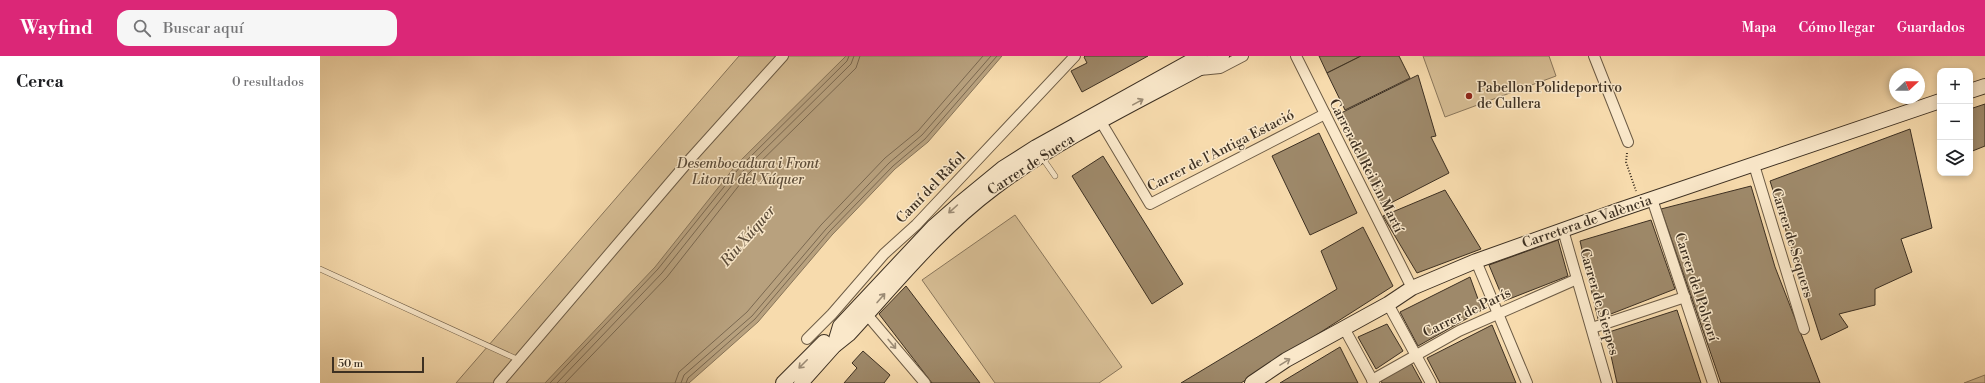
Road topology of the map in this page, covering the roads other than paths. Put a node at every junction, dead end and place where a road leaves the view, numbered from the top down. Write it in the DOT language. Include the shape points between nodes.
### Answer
graph roads {
  1 [pos="783,56"];
  2 [pos="1075,56"];
  3 [pos="1200,56"];
  4 [pos="1222,56"];
  5 [pos="1244,56"];
  6 [pos="1295,56"];
  7 [pos="1594,56"];
  8 [pos="1196,70"];
  9 [pos="1985,86"];
  10 [pos="1973,90"];
  11 [pos="1937,102"];
  12 [pos="1325,114"];
  13 [pos="1101,122"];
  14 [pos="1628,142"];
  15 [pos="1039,151"];
  16 [pos="1754,165"];
  17 [pos="1055,176"];
  18 [pos="1646,201"];
  19 [pos="1563,230"];
  20 [pos="1476,261"];
  21 [pos="320,269"];
  22 [pos="1578,279"];
  23 [pos="1412,288"];
  24 [pos="1685,297"];
  25 [pos="1388,304"];
  26 [pos="863,310"];
  27 [pos="1498,313"];
  28 [pos="840,326"];
  29 [pos="1344,328"];
  30 [pos="1592,328"];
  31 [pos="1804,329"];
  32 [pos="807,339"];
  33 [pos="834,346"];
  34 [pos="1415,354"];
  35 [pos="519,360"];
  36 [pos="1373,381"];
  37 [pos="1604,382"];
  38 [pos="499,383"];
  39 [pos="783,383"];
  40 [pos="801,383"];
  41 [pos="925,383"];
  42 [pos="1252,383"];
  43 [pos="1431,383"];
  44 [pos="1527,383"];
  45 [pos="1712,383"];
  1 -- 35 [label="street" via="687,163"];
  2 -- 32 [label="street, Camí del Ràfol" via="916,225 884,254"];
  3 -- 15 [label="street, Carrer de Sueca"];
  4 -- 8 [label="street, Carrer de Sueca"];
  5 -- 8 [label="street" via="1220,68"];
  6 -- 12 [label="street, Carrer del Rei En Martí"];
  7 -- 14 [label="street"];
  13 -- 8 [label="street, Carrer de Sueca, one-way"];
  9 -- 10 [label="street"];
  11 -- 16 [label="street, Carretera de València"];
  12 -- 13 [label="street, Carrer de l'Antiga Estació" via="1150,204"];
  12 -- 23 [label="street, Carrer del Rei En Martí"];
  13 -- 15 [label="street, Carrer de Sueca"];
  15 -- 17 [label="lane"];
  15 -- 26 [label="street, Carrer de Sueca" via="966,211"];
  16 -- 18 [label="street, Carretera de València"];
  16 -- 31 [label="street, Carrer de Sequers"];
  18 -- 19 [label="street, Carretera de València"];
  18 -- 24 [label="street, Carrer del Polvorí"];
  19 -- 20 [label="street, Carretera de València"];
  19 -- 22 [label="street, Carrer de Sierpes"];
  20 -- 23 [label="street, Carretera de València"];
  20 -- 27 [label="street"];
  21 -- 35 [label="lane"];
  22 -- 27 [label="street, Carrer de París"];
  22 -- 30 [label="street, Carrer de Sierpes"];
  23 -- 25 [label="street, Carretera de València"];
  24 -- 30 [label="street"];
  24 -- 45 [label="street, Carrer del Polvorí"];
  25 -- 29 [label="street, Carretera de València"];
  25 -- 34 [label="street"];
  26 -- 28 [label="street, Carrer de Sueca"];
  26 -- 33 [label="street, Carrer de Sueca" via="849,334"];
  26 -- 41 [label="street, one-way"];
  27 -- 34 [label="street, Carrer de París"];
  27 -- 44 [label="street"];
  28 -- 33 [label="street, Carrer de Sueca"];
  28 -- 39 [label="street, one-way"];
  29 -- 36 [label="street"];
  42 -- 29 [label="street, Carretera de València, one-way" via="1286,360"];
  30 -- 37 [label="street, Carrer de Sierpes"];
  33 -- 40 [label="street, Carrer de Sueca"];
  34 -- 36 [label="street, Carrer de París"];
  34 -- 43 [label="street"];
  35 -- 38 [label="street"];
}
